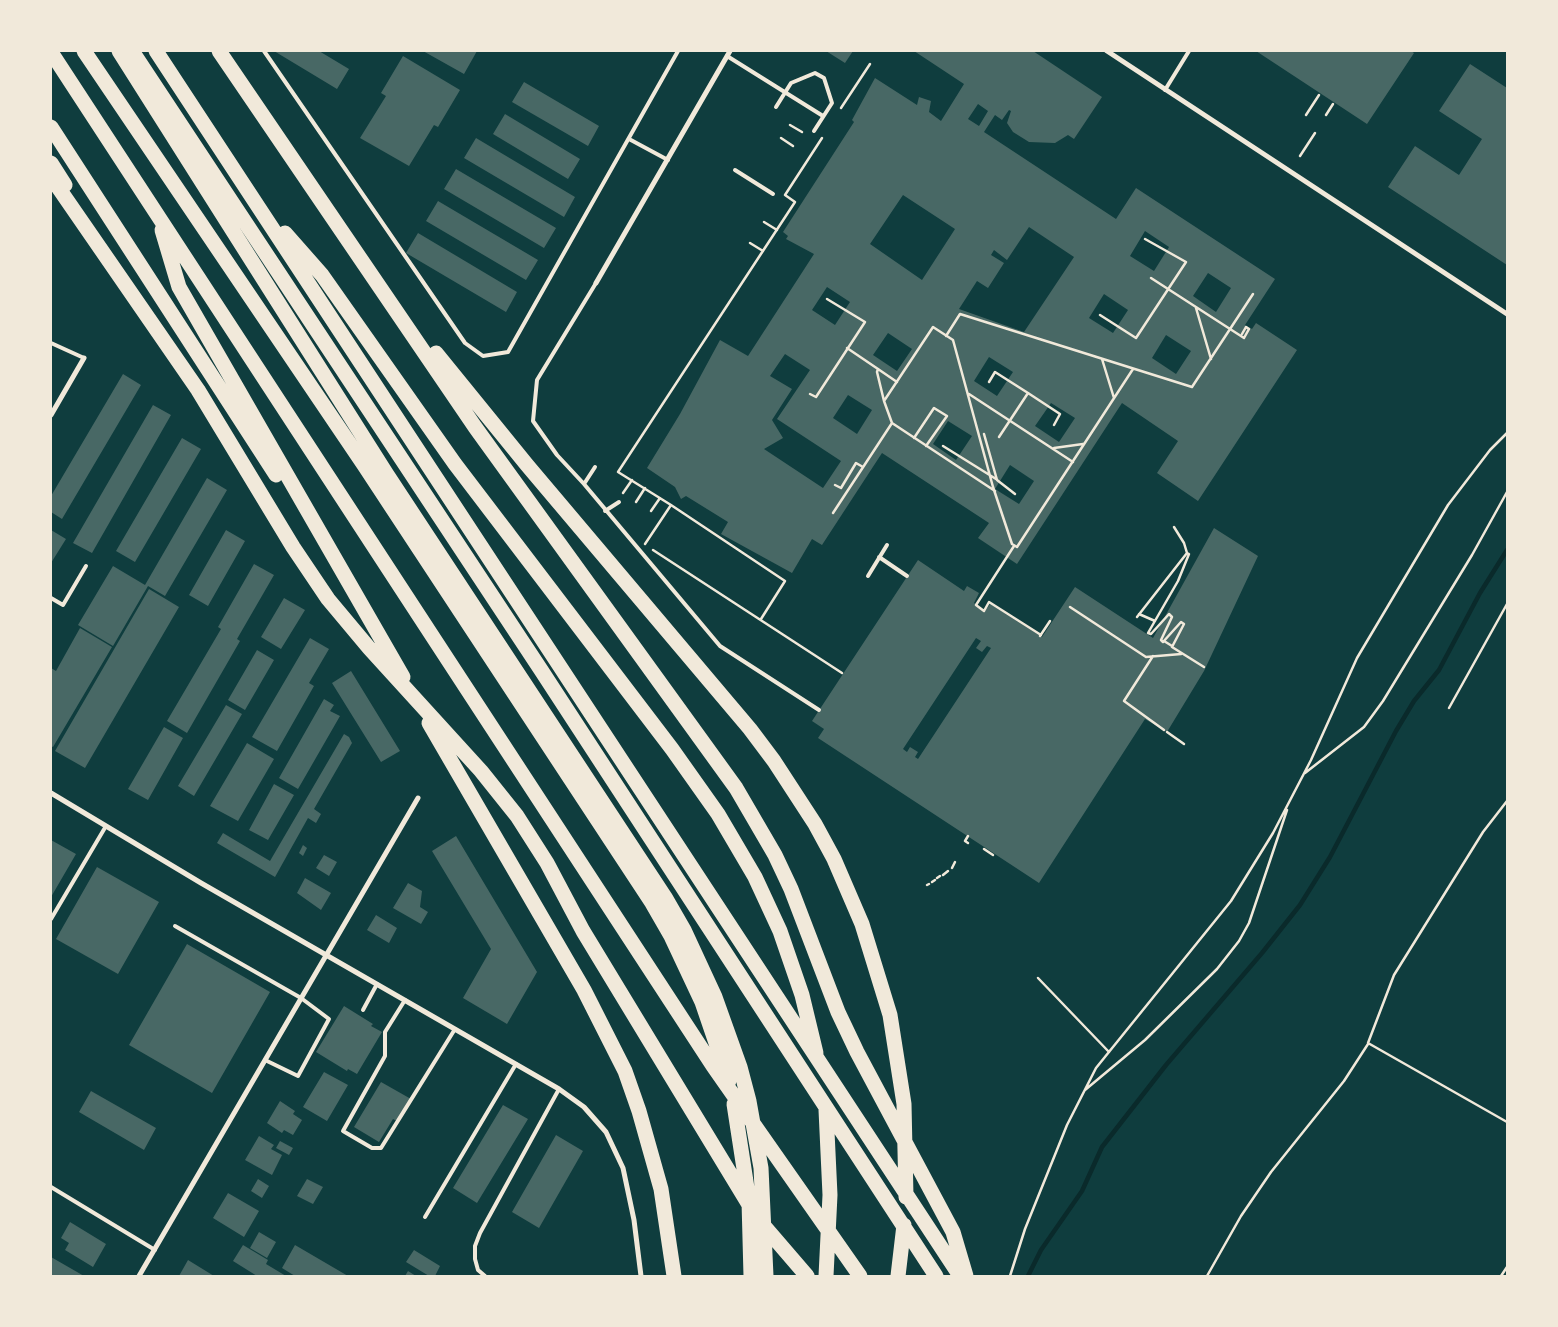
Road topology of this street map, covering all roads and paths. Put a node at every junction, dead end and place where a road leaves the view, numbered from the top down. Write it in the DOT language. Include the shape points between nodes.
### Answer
graph roads {
  1 [pos="84,51"];
  2 [pos="119,51"];
  3 [pos="132,51"];
  4 [pos="156,51"];
  5 [pos="219,51"];
  6 [pos="264,51"];
  7 [pos="678,51"];
  8 [pos="1107,51"];
  9 [pos="1189,51"];
  10 [pos="51,52"];
  11 [pos="729,54"];
  12 [pos="870,64"];
  13 [pos="1165,90"];
  14 [pos="786,92"];
  15 [pos="1319,95"];
  16 [pos="1333,104"];
  17 [pos="776,107"];
  18 [pos="839,111"];
  19 [pos="1306,115"];
  20 [pos="823,116"];
  21 [pos="1326,116"];
  22 [pos="790,124"];
  23 [pos="51,127"];
  24 [pos="814,131"];
  25 [pos="802,132"];
  26 [pos="1315,133"];
  27 [pos="824,135"];
  28 [pos="781,138"];
  29 [pos="629,139"];
  30 [pos="793,146"];
  31 [pos="1300,156"];
  32 [pos="668,160"];
  33 [pos="51,163"];
  34 [pos="736,170"];
  35 [pos="51,177"];
  36 [pos="773,194"];
  37 [pos="255,199"];
  38 [pos="158,216"];
  39 [pos="764,222"];
  40 [pos="777,230"];
  41 [pos="1146,239"];
  42 [pos="750,243"];
  43 [pos="763,251"];
  44 [pos="372,276"];
  45 [pos="1151,278"];
  46 [pos="596,284"];
  47 [pos="1168,289"];
  48 [pos="1254,294"];
  49 [pos="827,299"];
  50 [pos="1196,307"];
  51 [pos="1507,314"];
  52 [pos="1100,316"];
  53 [pos="149,317"];
  54 [pos="1230,329"];
  55 [pos="1242,334"];
  56 [pos="946,336"];
  57 [pos="51,342"];
  58 [pos="848,348"];
  59 [pos="84,358"];
  60 [pos="1102,359"];
  61 [pos="1211,359"];
  62 [pos="1133,369"];
  63 [pos="878,370"];
  64 [pos="897,382"];
  65 [pos="989,382"];
  66 [pos="968,393"];
  67 [pos="1028,393"];
  68 [pos="810,394"];
  69 [pos="1114,398"];
  70 [pos="884,401"];
  71 [pos="51,415"];
  72 [pos="1010,421"];
  73 [pos="892,423"];
  74 [pos="1054,425"];
  75 [pos="1507,433"];
  76 [pos="984,434"];
  77 [pos="1000,437"];
  78 [pos="914,438"];
  79 [pos="1085,444"];
  80 [pos="926,446"];
  81 [pos="943,446"];
  82 [pos="1053,449"];
  83 [pos="1073,462"];
  84 [pos="594,467"];
  85 [pos="863,467"];
  86 [pos="632,480"];
  87 [pos="997,480"];
  88 [pos="584,484"];
  89 [pos="835,485"];
  90 [pos="645,488"];
  91 [pos="995,491"];
  92 [pos="1507,492"];
  93 [pos="623,493"];
  94 [pos="1015,494"];
  95 [pos="660,498"];
  96 [pos="618,502"];
  97 [pos="636,502"];
  98 [pos="671,505"];
  99 [pos="605,511"];
  100 [pos="651,512"];
  101 [pos="833,513"];
  102 [pos="1174,527"];
  103 [pos="644,545"];
  104 [pos="887,545"];
  105 [pos="1014,546"];
  106 [pos="653,550"];
  107 [pos="1187,553"];
  108 [pos="879,557"];
  109 [pos="86,566"];
  110 [pos="868,576"];
  111 [pos="907,576"];
  112 [pos="1169,579"];
  113 [pos="1176,583"];
  114 [pos="51,598"];
  115 [pos="1507,604"];
  116 [pos="1070,607"];
  117 [pos="1161,610"];
  118 [pos="1139,614"];
  119 [pos="1168,615"];
  120 [pos="1137,617"];
  121 [pos="761,619"];
  122 [pos="1050,621"];
  123 [pos="1155,621"];
  124 [pos="1164,641"];
  125 [pos="1172,646"];
  126 [pos="388,652"];
  127 [pos="1183,654"];
  128 [pos="1153,656"];
  129 [pos="1204,667"];
  130 [pos="842,673"];
  131 [pos="1449,708"];
  132 [pos="819,710"];
  133 [pos="1184,744"];
  134 [pos="1304,774"];
  135 [pos="51,794"];
  136 [pos="418,798"];
  137 [pos="1507,801"];
  138 [pos="1289,802"];
  139 [pos="106,826"];
  140 [pos="968,836"];
  141 [pos="968,843"];
  142 [pos="984,849"];
  143 [pos="993,855"];
  144 [pos="955,862"];
  145 [pos="636,866"];
  146 [pos="952,868"];
  147 [pos="948,871"];
  148 [pos="935,880"];
  149 [pos="51,919"];
  150 [pos="175,926"];
  151 [pos="326,955"];
  152 [pos="1038,978"];
  153 [pos="377,984"];
  154 [pos="301,998"];
  155 [pos="405,1000"];
  156 [pos="363,1010"];
  157 [pos="455,1029"];
  158 [pos="1368,1043"];
  159 [pos="1109,1052"];
  160 [pos="265,1060"];
  161 [pos="516,1064"];
  162 [pos="557,1087"];
  163 [pos="1084,1091"];
  164 [pos="1507,1122"];
  165 [pos="51,1187"];
  166 [pos="425,1217"];
  167 [pos="154,1250"];
  168 [pos="1507,1267"];
  169 [pos="142,1275"];
  170 [pos="485,1276"];
  171 [pos="641,1276"];
  172 [pos="674,1276"];
  173 [pos="751,1276"];
  174 [pos="766,1276"];
  175 [pos="807,1276"];
  176 [pos="826,1276"];
  177 [pos="860,1276"];
  178 [pos="898,1276"];
  179 [pos="936,1276"];
  180 [pos="960,1276"];
  181 [pos="966,1276"];
  182 [pos="1010,1276"];
  183 [pos="1207,1276"];
  184 [pos="1501,1276"];
  1 -- 145 [label="highway"];
  2 -- 145 [label="highway"];
  3 -- 179 [label="highway"];
  4 -- 37 [label="highway"];
  5 -- 44 [label="highway"];
  6 -- 29 [label="lane" via="465,343 483,356 508,352"];
  7 -- 29 [label="lane"];
  8 -- 13 [label="street"];
  9 -- 13 [label="lane"];
  10 -- 38 [label="highway"];
  11 -- 14 [label="lane"];
  11 -- 32 [label="street"];
  12 -- 18 [label="path"];
  13 -- 51 [label="street"];
  14 -- 17 [label="lane"];
  14 -- 20 [label="lane"];
  14 -- 20 [label="lane" via="791,83 815,73 824,78 832,103"];
  15 -- 19 [label="path"];
  16 -- 21 [label="path"];
  20 -- 24 [label="lane"];
  22 -- 25 [label="path"];
  23 -- 126 [label="highway"];
  26 -- 31 [label="path"];
  27 -- 40 [label="path" via="784,195 795,202"];
  28 -- 30 [label="path"];
  29 -- 32 [label="lane"];
  32 -- 46 [label="street"];
  33 -- 53 [label="highway"];
  34 -- 36 [label="lane"];
  35 -- 53 [label="highway"];
  37 -- 176 [label="highway" via="322,275 461,471 672,749 718,814 755,878 792,963 821,1080 830,1164"];
  37 -- 180 [label="highway"];
  38 -- 126 [label="highway" via="179,287"];
  38 -- 177 [label="highway" via="713,1066"];
  39 -- 40 [label="path"];
  40 -- 43 [label="path"];
  41 -- 47 [label="path" via="1186,262"];
  42 -- 43 [label="path"];
  43 -- 86 [label="path" via="618,472"];
  44 -- 178 [label="highway" via="774,760 834,859 874,958 890,1016 904,1104 907,1196"];
  44 -- 181 [label="highway" via="475,427 736,788 791,889 857,1052 953,1232"];
  45 -- 47 [label="path"];
  46 -- 88 [label="lane" via="537,380 533,421 557,455"];
  47 -- 50 [label="path"];
  47 -- 52 [label="path" via="1136,338"];
  48 -- 54 [label="path"];
  49 -- 58 [label="path" via="866,322"];
  50 -- 54 [label="path"];
  50 -- 61 [label="path"];
  53 -- 175 [label="highway" via="226,434 293,546 349,626 500,793 546,863 583,931 731,1178 764,1226"];
  54 -- 55 [label="path" via="1244,338 1249,329 1246,328"];
  54 -- 61 [label="path"];
  56 -- 60 [label="path" via="960,314"];
  56 -- 64 [label="path" via="933,327"];
  56 -- 66 [label="path" via="953,340"];
  57 -- 59 [label="lane"];
  58 -- 63 [label="path"];
  58 -- 68 [label="path" via="816,397"];
  59 -- 71 [label="street"];
  60 -- 62 [label="path"];
  60 -- 69 [label="path"];
  61 -- 62 [label="path" via="1192,387"];
  62 -- 69 [label="path"];
  63 -- 64 [label="path"];
  63 -- 70 [label="path"];
  64 -- 70 [label="path"];
  65 -- 67 [label="path" via="995,372"];
  66 -- 72 [label="path"];
  66 -- 91 [label="path"];
  67 -- 72 [label="path"];
  67 -- 74 [label="path" via="1060,414"];
  69 -- 79 [label="path"];
  70 -- 73 [label="path"];
  72 -- 77 [label="path"];
  72 -- 82 [label="path"];
  73 -- 78 [label="path"];
  73 -- 85 [label="path"];
  75 -- 134 [label="path" via="1448,505 1356,658"];
  76 -- 87 [label="path"];
  78 -- 80 [label="path"];
  78 -- 80 [label="path" via="934,408 947,416"];
  79 -- 82 [label="path"];
  79 -- 83 [label="path"];
  80 -- 91 [label="path"];
  81 -- 87 [label="path"];
  82 -- 83 [label="path"];
  83 -- 105 [label="path" via="1017,547"];
  84 -- 88 [label="lane"];
  85 -- 89 [label="path" via="856,463 841,488"];
  85 -- 101 [label="path"];
  86 -- 90 [label="path"];
  86 -- 93 [label="path"];
  87 -- 94 [label="path"];
  88 -- 99 [label="lane"];
  90 -- 95 [label="path"];
  90 -- 97 [label="path"];
  91 -- 105 [label="path"];
  92 -- 134 [label="path" via="1383,701 1364,727"];
  95 -- 98 [label="path"];
  95 -- 100 [label="path"];
  96 -- 99 [label="lane"];
  98 -- 103 [label="path"];
  98 -- 121 [label="path" via="786,582"];
  99 -- 132 [label="lane" via="720,646"];
  102 -- 107 [label="path"];
  104 -- 108 [label="lane"];
  105 -- 122 [label="path" via="976,604 984,611 989,602 1040,636"];
  106 -- 121 [label="path"];
  107 -- 112 [label="path"];
  107 -- 113 [label="path"];
  108 -- 110 [label="lane"];
  108 -- 111 [label="lane"];
  109 -- 114 [label="lane" via="63,605"];
  112 -- 113 [label="path"];
  112 -- 118 [label="path"];
  113 -- 117 [label="path"];
  115 -- 131 [label="path"];
  116 -- 127 [label="path" via="1146,657"];
  117 -- 119 [label="path"];
  117 -- 123 [label="path"];
  118 -- 120 [label="path"];
  118 -- 123 [label="path"];
  119 -- 123 [label="path" via="1151,634 1148,632"];
  119 -- 124 [label="path" via="1172,617 1160,640"];
  121 -- 130 [label="path"];
  124 -- 125 [label="path"];
  124 -- 125 [label="path" via="1181,622 1184,624"];
  125 -- 127 [label="path"];
  126 -- 172 [label="highway" via="584,990 621,1063 640,1111 661,1189"];
  127 -- 129 [label="path"];
  128 -- 133 [label="path" via="1124,701"];
  134 -- 138 [label="path"];
  135 -- 139 [label="street"];
  136 -- 151 [label="street"];
  137 -- 158 [label="path" via="1483,832 1394,975"];
  138 -- 159 [label="path" via="1232,901"];
  138 -- 163 [label="path" via="1249,923 1239,941 1217,969 1151,1033"];
  139 -- 149 [label="lane"];
  139 -- 151 [label="street"];
  140 -- 141 [label="path" via="965,841"];
  142 -- 143 [label="path"];
  144 -- 146 [label="path"];
  145 -- 173 [label="highway" via="688,969 726,1071 746,1169"];
  145 -- 174 [label="highway" via="670,906 701,964 740,1067 761,1168"];
  147 -- 148 [label="path"];
  150 -- 154 [label="lane"];
  151 -- 153 [label="street"];
  151 -- 154 [label="street"];
  152 -- 159 [label="path"];
  153 -- 155 [label="street"];
  153 -- 156 [label="lane"];
  154 -- 160 [label="street"];
  154 -- 160 [label="lane" via="329,1019 298,1076"];
  155 -- 157 [label="street"];
  155 -- 157 [label="lane" via="386,1032 385,1056 343,1131 372,1148 381,1148"];
  157 -- 161 [label="street"];
  158 -- 164 [label="path"];
  158 -- 183 [label="path" via="1339,1087 1270,1172"];
  159 -- 163 [label="path"];
  160 -- 167 [label="street"];
  161 -- 162 [label="street"];
  161 -- 166 [label="lane"];
  162 -- 170 [label="lane" via="475,1246 478,1270"];
  162 -- 171 [label="street" via="596,1119 616,1149 631,1205"];
  163 -- 182 [label="path" via="1025,1230"];
  165 -- 167 [label="lane"];
  167 -- 169 [label="street"];
  168 -- 184 [label="path"];
}
